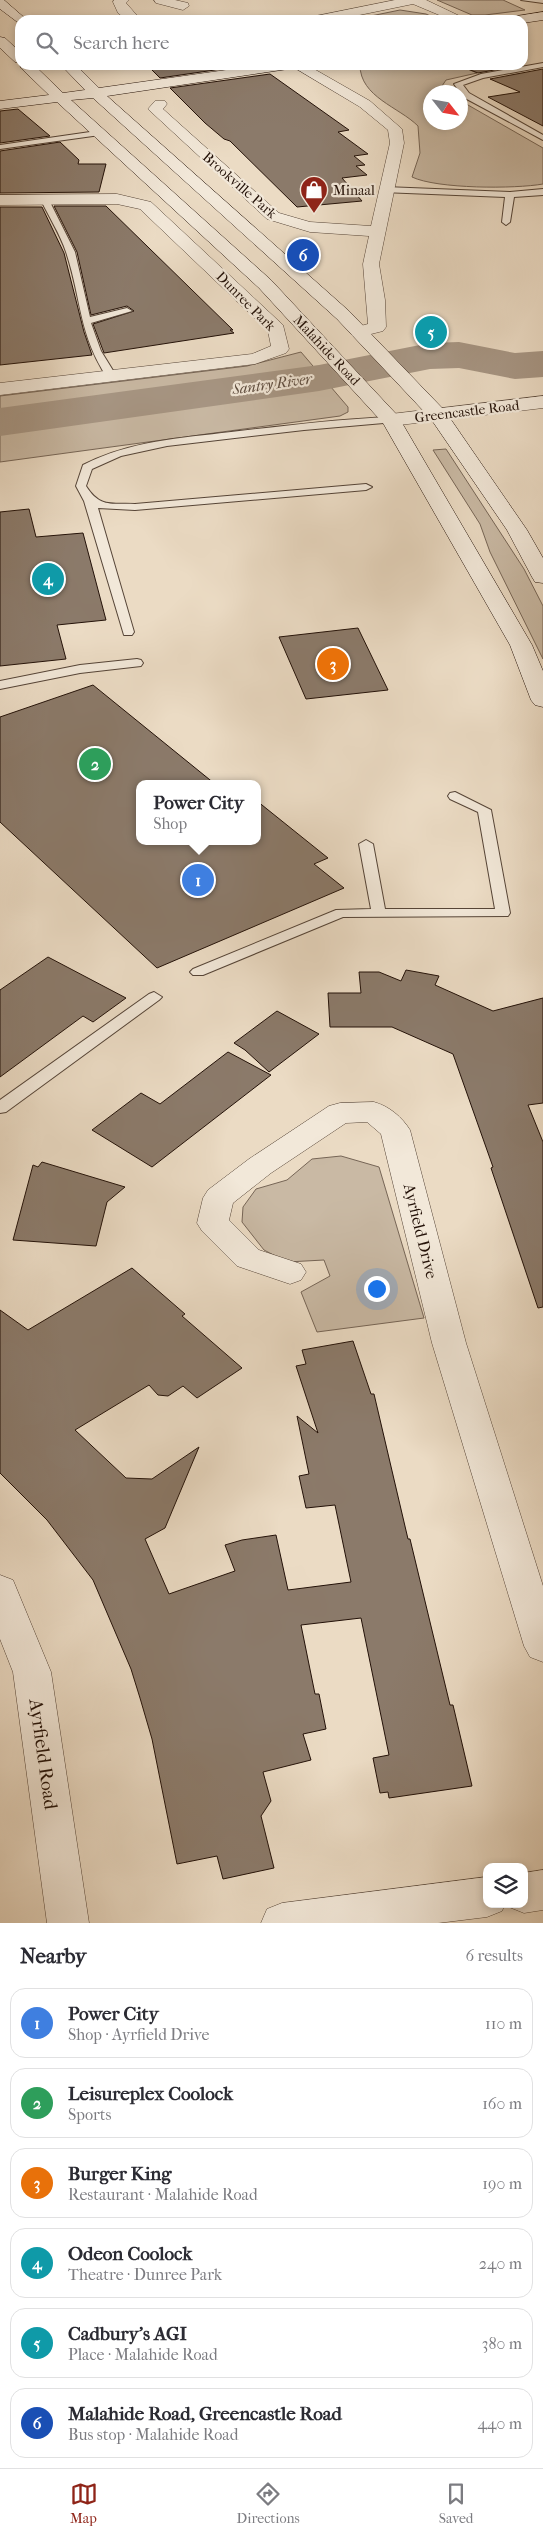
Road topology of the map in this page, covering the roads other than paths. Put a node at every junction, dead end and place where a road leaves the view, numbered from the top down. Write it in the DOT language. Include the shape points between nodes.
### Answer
graph roads {
  1 [pos="124,0"];
  2 [pos="160,0"];
  3 [pos="415,0"];
  4 [pos="524,0"];
  5 [pos="543,0"];
  6 [pos="0,3"];
  7 [pos="183,6"];
  8 [pos="15,15"];
  9 [pos="129,15"];
  10 [pos="341,15"];
  11 [pos="450,15"];
  12 [pos="543,16"];
  13 [pos="528,18"];
  14 [pos="0,41"];
  15 [pos="15,55"];
  16 [pos="543,65"];
  17 [pos="528,68"];
  18 [pos="32,70"];
  19 [pos="73,70"];
  20 [pos="88,70"];
  21 [pos="257,70"];
  22 [pos="306,70"];
  23 [pos="515,70"];
  24 [pos="40,77"];
  25 [pos="169,84"];
  26 [pos="96,92"];
  27 [pos="61,97"];
  28 [pos="160,104"];
  29 [pos="0,105"];
  30 [pos="97,133"];
  31 [pos="543,138"];
  32 [pos="0,147"];
  33 [pos="385,190"];
  34 [pos="543,192"];
  35 [pos="510,194"];
  36 [pos="0,200"];
  37 [pos="45,200"];
  38 [pos="506,222"];
  39 [pos="377,230"];
  40 [pos="127,311"];
  41 [pos="86,321"];
  42 [pos="359,332"];
  43 [pos="112,376"];
  44 [pos="0,389"];
  45 [pos="543,402"];
  46 [pos="438,415"];
  47 [pos="392,420"];
  48 [pos="366,487"];
  49 [pos="90,501"];
  50 [pos="543,577"];
  51 [pos="128,632"];
  52 [pos="137,663"];
  53 [pos="0,685"];
  54 [pos="543,700"];
  55 [pos="455,796"];
  56 [pos="366,844"];
  57 [pos="379,913"];
  58 [pos="198,972"];
  59 [pos="154,997"];
  60 [pos="0,1108"];
  61 [pos="290,1272"];
  62 [pos="0,1591"];
  63 [pos="543,1646"];
  64 [pos="543,1890"];
  65 [pos="528,1892"];
  66 [pos="483,1898"];
  67 [pos="68,1923"];
  68 [pos="282,1923"];
  1 -- 9 [label="main road" via="119,2"];
  2 -- 7 [label="main road"];
  3 -- 10 [label="main road"];
  3 -- 11 [label="main road"];
  4 -- 5 [label="lane"];
  6 -- 8 [label="main road"];
  12 -- 13 [label="main road"];
  14 -- 15 [label="main road"];
  16 -- 17 [label="lane"];
  18 -- 24 [label="main road, Malahide Road"];
  19 -- 26 [label="main road"];
  20 -- 25 [label="main road" via="102,77"];
  21 -- 25 [label="main road"];
  22 -- 33 [label="main road" via="365,104 395,129 397,143"];
  23 -- 31 [label="lane" via="458,84 466,96"];
  24 -- 27 [label="main road, Malahide Road"];
  24 -- 29 [label="main road" via="29,91"];
  25 -- 26 [label="main road"];
  26 -- 27 [label="main road"];
  26 -- 42 [label="main road"];
  27 -- 29 [label="main road"];
  27 -- 30 [label="main road, Malahide Road"];
  28 -- 39 [label="main road, Brookville Park" via="156,112 273,216 283,221 323,228"];
  29 -- 30 [label="main road" via="48,111"];
  30 -- 32 [label="lane"];
  30 -- 47 [label="main road, Malahide Road" via="265,284"];
  33 -- 35 [label="lane"];
  33 -- 39 [label="main road"];
  34 -- 35 [label="lane"];
  35 -- 38 [label="lane"];
  36 -- 37 [label="main road, Dunree Park"];
  37 -- 41 [label="lane" via="70,252"];
  37 -- 43 [label="main road, Dunree Park" via="117,199 145,205 277,330 280,349 255,358"];
  39 -- 42 [label="main road" via="371,264 377,327"];
  40 -- 41 [label="lane"];
  41 -- 43 [label="lane" via="96,351"];
  42 -- 46 [label="main road"];
  43 -- 44 [label="main road, Dunree Park"];
  45 -- 46 [label="main road, Greencastle Road"];
  46 -- 47 [label="main road, Greencastle Road"];
  46 -- 50 [label="main road" via="517,530"];
  47 -- 49 [label="lane" via="254,432 131,449 103,458 88,467 81,486"];
  47 -- 54 [label="main road, Malahide Road" via="521,645"];
  48 -- 49 [label="lane" via="134,507 103,506"];
  49 -- 51 [label="lane"];
  52 -- 53 [label="lane" via="80,669"];
  55 -- 57 [label="lane" via="484,810 503,913"];
  56 -- 57 [label="lane"];
  57 -- 58 [label="lane" via="341,913"];
  59 -- 60 [label="lane"];
  61 -- 63 [label="main road, Ayrfield Drive" via="248,1258 212,1222 218,1198 340,1113 374,1112 395,1130 449,1343"];
  62 -- 67 [label="main road, Ayrfield Road" via="32,1672"];
  64 -- 65 [label="main road"];
  66 -- 68 [label="main road"];
}
